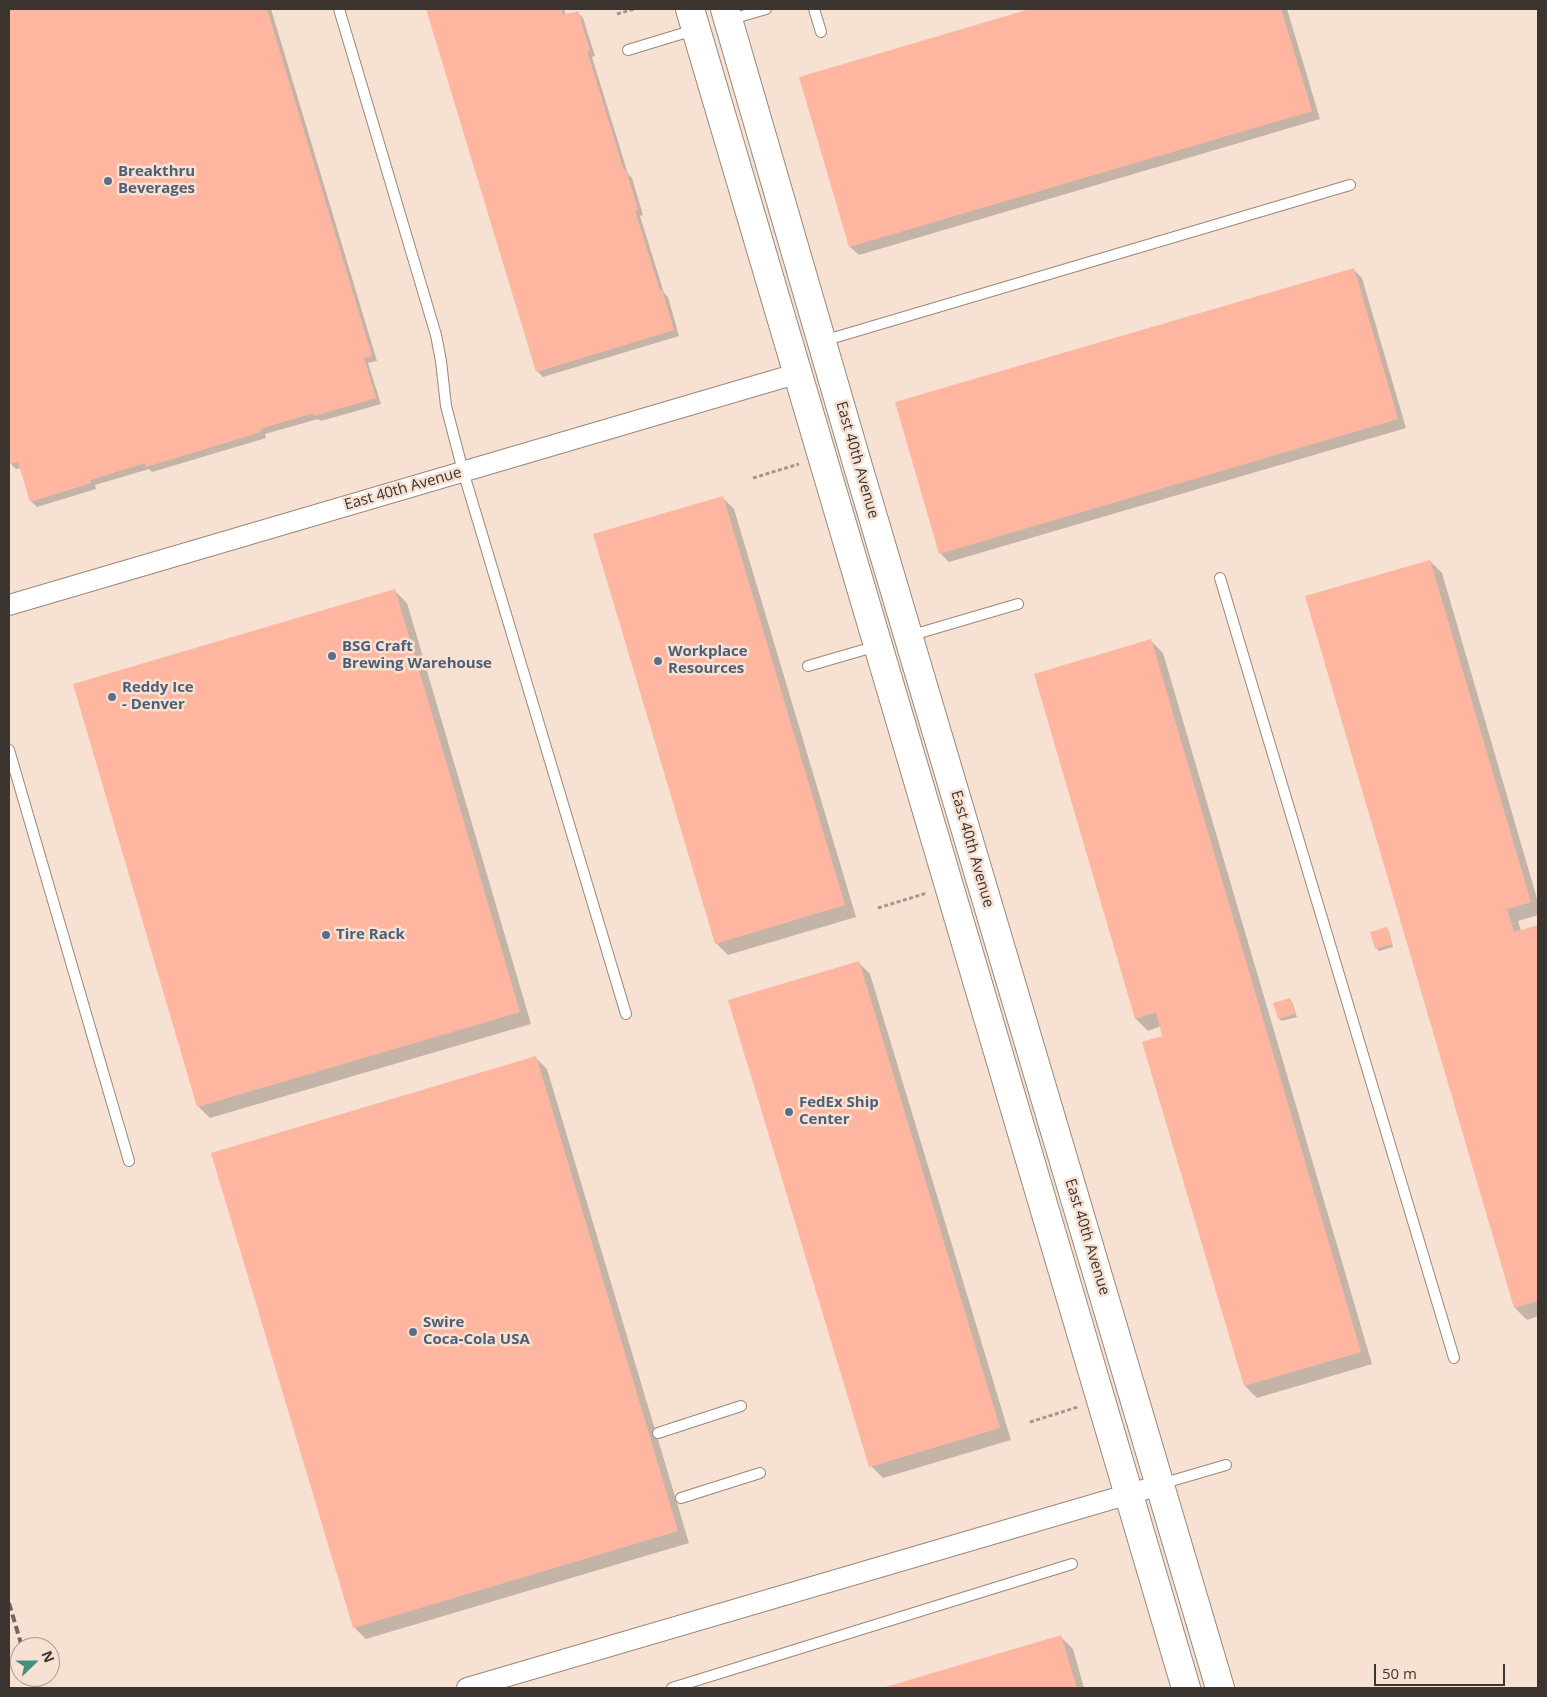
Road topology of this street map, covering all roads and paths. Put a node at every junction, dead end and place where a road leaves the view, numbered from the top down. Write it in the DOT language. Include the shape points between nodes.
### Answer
graph roads {
  1 [pos="339,9"];
  2 [pos="634,9"];
  3 [pos="766,9"];
  4 [pos="814,9"];
  5 [pos="617,14"];
  6 [pos="726,14"];
  7 [pos="693,19"];
  8 [pos="821,32"];
  9 [pos="628,50"];
  10 [pos="1350,185"];
  11 [pos="822,341"];
  12 [pos="799,373"];
  13 [pos="799,464"];
  14 [pos="858,464"];
  15 [pos="464,471"];
  16 [pos="753,478"];
  17 [pos="1220,578"];
  18 [pos="1018,604"];
  19 [pos="9,606"];
  20 [pos="909,637"];
  21 [pos="878,645"];
  22 [pos="808,666"];
  23 [pos="9,750"];
  24 [pos="927,893"];
  25 [pos="878,908"];
  26 [pos="626,1014"];
  27 [pos="129,1161"];
  28 [pos="1454,1358"];
  29 [pos="741,1406"];
  30 [pos="1078,1407"];
  31 [pos="1030,1422"];
  32 [pos="658,1433"];
  33 [pos="1226,1465"];
  34 [pos="760,1473"];
  35 [pos="1160,1485"];
  36 [pos="1128,1494"];
  37 [pos="681,1498"];
  38 [pos="1072,1564"];
  39 [pos="468,1688"];
  40 [pos="672,1688"];
  41 [pos="1186,1688"];
  42 [pos="1220,1688"];
  1 -- 15 [label="lane" via="436,335 446,406"];
  2 -- 5 [label="path"];
  3 -- 6 [label="lane"];
  4 -- 8 [label="lane"];
  6 -- 7 [label="street"];
  6 -- 11 [label="street, East 40th Avenue"];
  7 -- 9 [label="lane"];
  7 -- 12 [label="street"];
  10 -- 11 [label="lane"];
  11 -- 14 [label="street, East 40th Avenue"];
  12 -- 14 [label="street" via="811,378 821,390"];
  12 -- 15 [label="street, East 40th Avenue"];
  12 -- 21 [label="street"];
  13 -- 16 [label="path"];
  14 -- 20 [label="street, East 40th Avenue"];
  15 -- 19 [label="street, East 40th Avenue"];
  15 -- 26 [label="lane"];
  17 -- 28 [label="lane"];
  18 -- 20 [label="lane"];
  20 -- 21 [label="street"];
  20 -- 35 [label="street, East 40th Avenue"];
  21 -- 22 [label="lane"];
  21 -- 36 [label="street"];
  23 -- 27 [label="lane"];
  24 -- 25 [label="path"];
  29 -- 32 [label="lane"];
  30 -- 31 [label="path"];
  33 -- 35 [label="lane"];
  34 -- 37 [label="lane"];
  35 -- 36 [label="street"];
  35 -- 42 [label="street, East 40th Avenue"];
  36 -- 39 [label="street"];
  36 -- 41 [label="street"];
  38 -- 40 [label="lane"];
}
